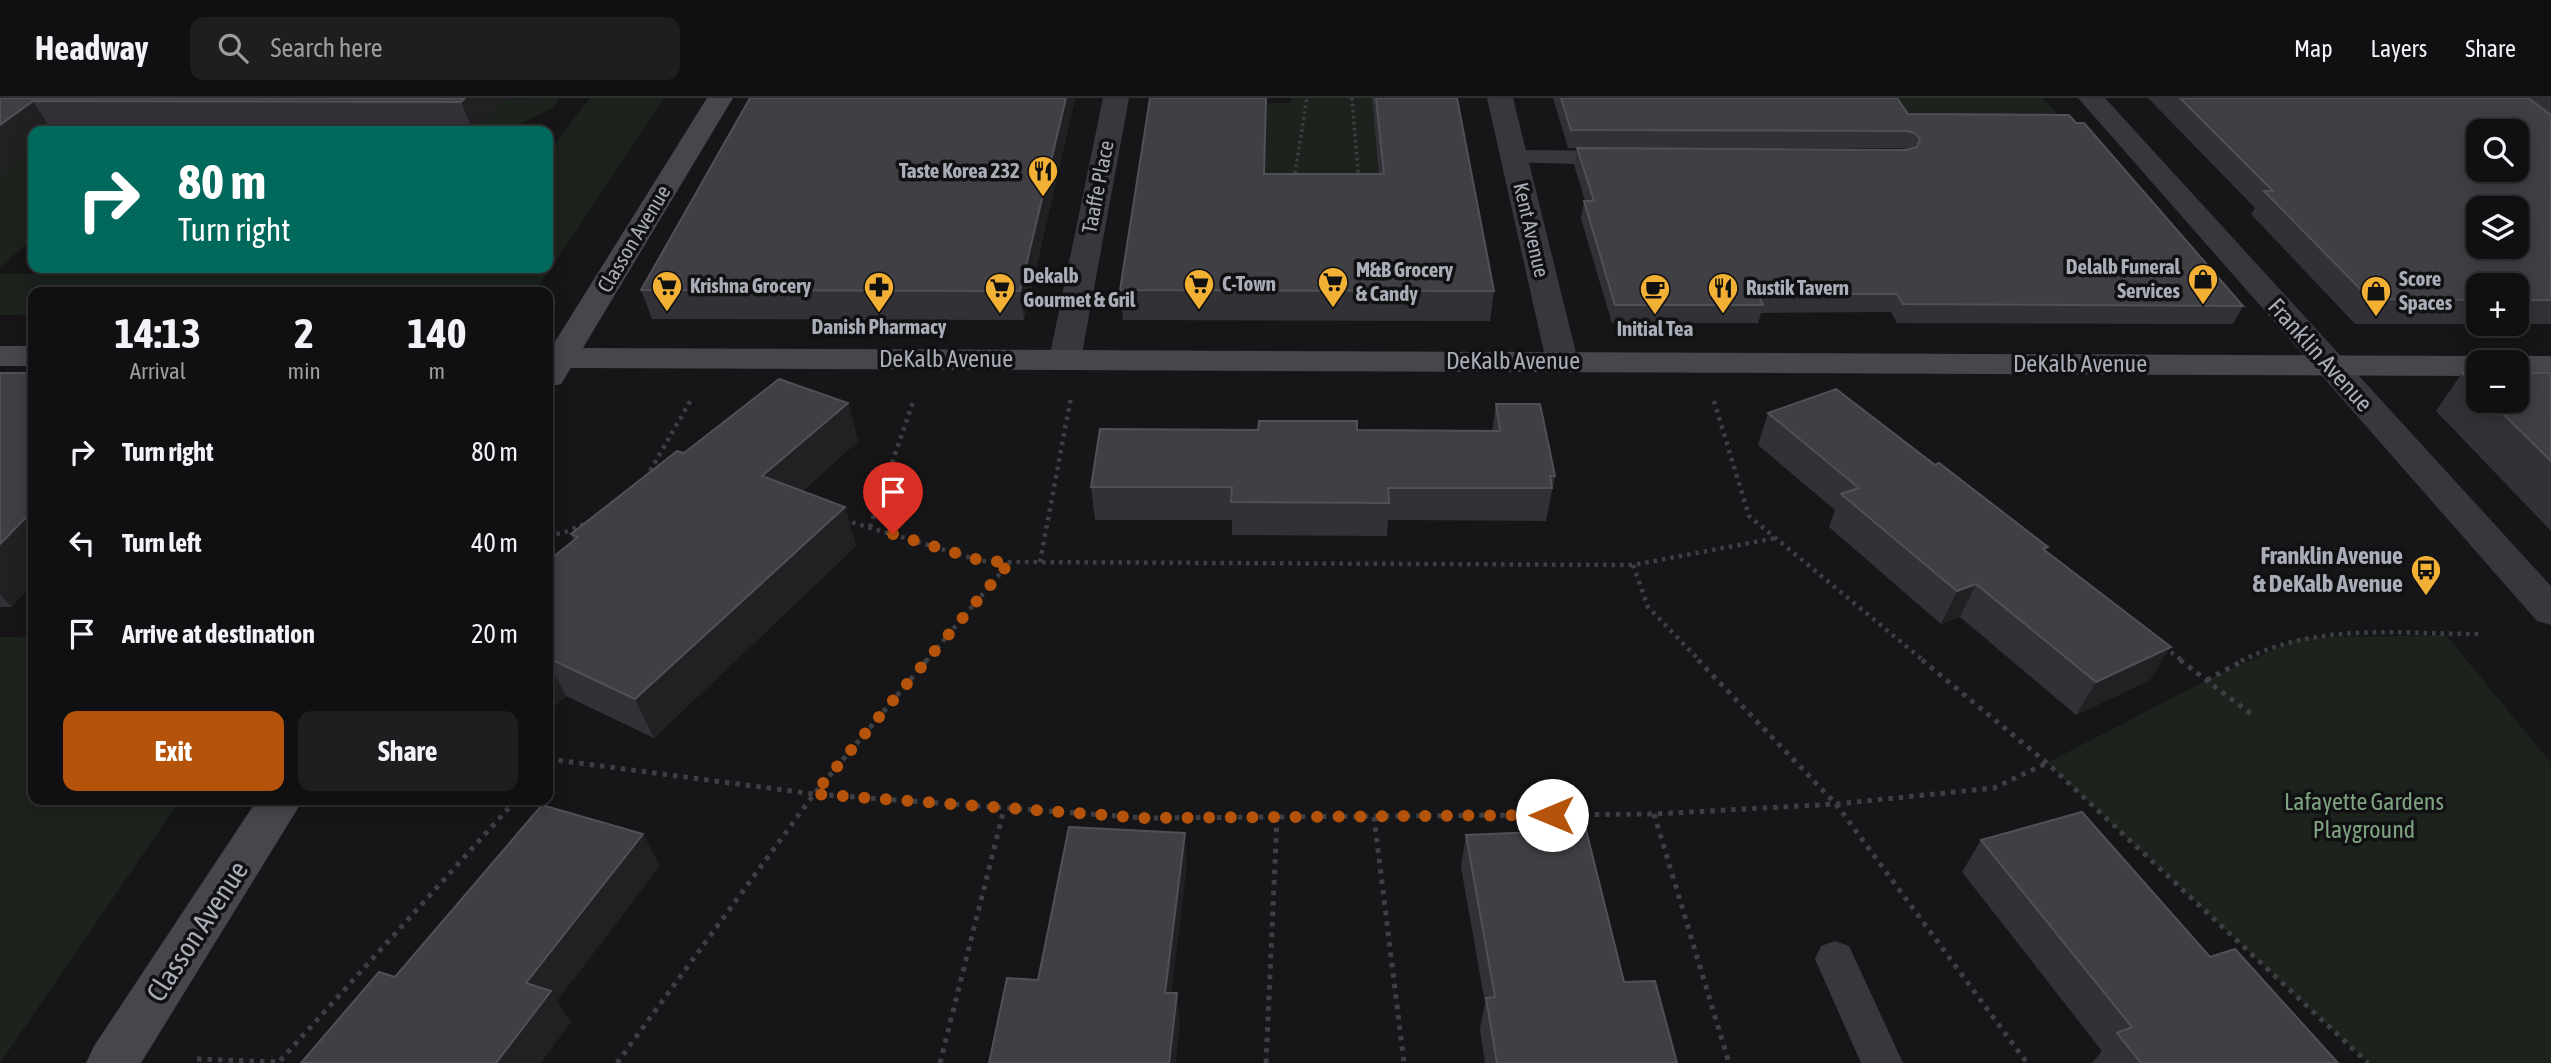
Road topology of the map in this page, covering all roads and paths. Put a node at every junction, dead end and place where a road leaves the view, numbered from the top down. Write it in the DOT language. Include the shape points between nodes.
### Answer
graph roads {
  1 [pos="720,98"];
  2 [pos="1116,98"];
  3 [pos="1307,98"];
  4 [pos="1352,98"];
  5 [pos="1500,98"];
  6 [pos="2091,98"];
  7 [pos="1514,157"];
  8 [pos="1637,158"];
  9 [pos="1298,184"];
  10 [pos="1352,184"];
  11 [pos="0,356"];
  12 [pos="28,356"];
  13 [pos="1065,359"];
  14 [pos="1562,361"];
  15 [pos="553,363"];
  16 [pos="553,365"];
  17 [pos="2329,366"];
  18 [pos="2466,366"];
  19 [pos="2529,366"];
  20 [pos="2551,366"];
  21 [pos="696,391"];
  22 [pos="917,392"];
  23 [pos="1071,393"];
  24 [pos="1713,397"];
  25 [pos="643,482"];
  26 [pos="837,518"];
  27 [pos="593,521"];
  28 [pos="870,527"];
  29 [pos="553,535"];
  30 [pos="1776,538"];
  31 [pos="1010,562"];
  32 [pos="1040,562"];
  33 [pos="1633,565"];
  34 [pos="2551,611"];
  35 [pos="2480,634"];
  36 [pos="2163,646"];
  37 [pos="2207,680"];
  38 [pos="2251,714"];
  39 [pos="553,759"];
  40 [pos="2048,763"];
  41 [pos="814,794"];
  42 [pos="1836,804"];
  43 [pos="278,805"];
  44 [pos="511,805"];
  45 [pos="1004,809"];
  46 [pos="1654,814"];
  47 [pos="1374,817"];
  48 [pos="1277,818"];
  49 [pos="1835,959"];
  50 [pos="197,1059"];
  51 [pos="113,1063"];
  52 [pos="617,1063"];
  53 [pos="940,1063"];
  54 [pos="1266,1063"];
  55 [pos="1404,1063"];
  56 [pos="1729,1063"];
  57 [pos="1882,1063"];
  58 [pos="2027,1063"];
  59 [pos="2368,1063"];
  1 -- 15 [label="main road, Classon Avenue"];
  2 -- 13 [label="street, Taaffe Place"];
  3 -- 9 [label="path" via="1293,172"];
  4 -- 10 [label="path" via="1358,172"];
  5 -- 7 [label="street, Kent Avenue"];
  6 -- 17 [label="street, Franklin Avenue"];
  7 -- 8 [label="lane"];
  7 -- 14 [label="street, Kent Avenue"];
  11 -- 12 [label="main road"];
  13 -- 14 [label="main road, DeKalb Avenue"];
  13 -- 16 [label="main road, DeKalb Avenue"];
  14 -- 17 [label="main road, DeKalb Avenue"];
  17 -- 18 [label="main road, DeKalb Avenue"];
  17 -- 34 [label="street, Franklin Avenue"];
  19 -- 20 [label="main road"];
  21 -- 25 [label="path"];
  22 -- 28 [label="path"];
  23 -- 32 [label="path"];
  24 -- 30 [label="path" via="1749,516"];
  26 -- 28 [label="path"];
  27 -- 29 [label="path"];
  28 -- 31 [label="path" via="982,561"];
  30 -- 33 [label="path"];
  30 -- 40 [label="path"];
  31 -- 32 [label="path"];
  31 -- 41 [label="path"];
  32 -- 33 [label="path"];
  33 -- 42 [label="path" via="1648,607"];
  35 -- 37 [label="path" via="2300,638 2261,651"];
  36 -- 37 [label="path"];
  37 -- 38 [label="path"];
  39 -- 41 [label="path"];
  40 -- 42 [label="path" via="1994,788"];
  40 -- 59 [label="path"];
  41 -- 45 [label="path"];
  41 -- 52 [label="path"];
  42 -- 46 [label="path"];
  42 -- 58 [label="path"];
  43 -- 51 [label="main road, Classon Avenue"];
  44 -- 50 [label="path" via="279,1062"];
  45 -- 48 [label="path" via="1145,818"];
  45 -- 53 [label="path"];
  46 -- 47 [label="path"];
  46 -- 56 [label="path"];
  47 -- 48 [label="path"];
  47 -- 55 [label="path"];
  48 -- 54 [label="path"];
  49 -- 57 [label="lane"];
}
